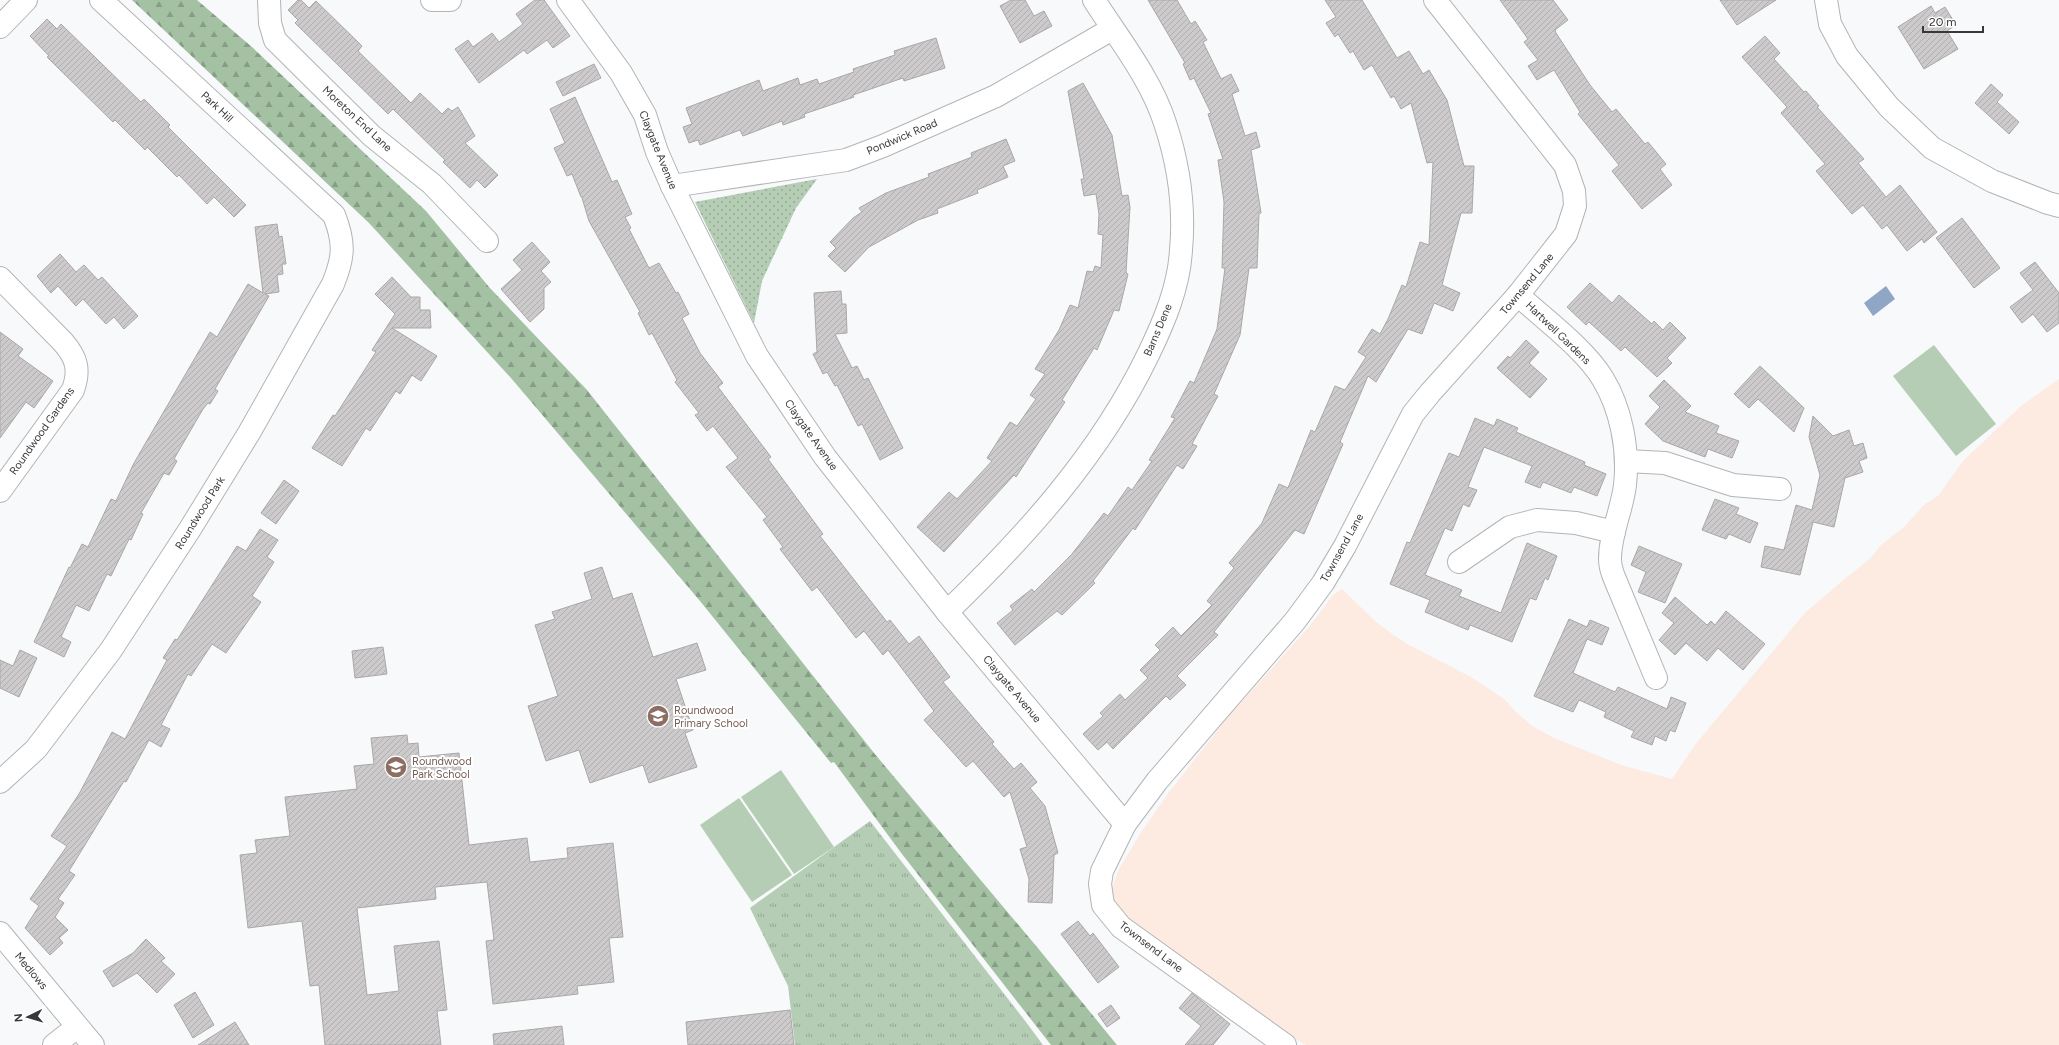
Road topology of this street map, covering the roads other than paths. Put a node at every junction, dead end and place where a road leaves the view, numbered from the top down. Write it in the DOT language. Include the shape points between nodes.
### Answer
graph roads {
  1 [pos="26,0"];
  2 [pos="101,0"];
  3 [pos="269,0"];
  4 [pos="432,0"];
  5 [pos="450,0"];
  6 [pos="568,0"];
  7 [pos="1094,0"];
  8 [pos="1435,0"];
  9 [pos="1826,0"];
  10 [pos="0,27"];
  11 [pos="1112,29"];
  12 [pos="672,186"];
  13 [pos="2059,206"];
  14 [pos="334,215"];
  15 [pos="487,241"];
  16 [pos="0,278"];
  17 [pos="1518,295"];
  18 [pos="1626,461"];
  19 [pos="1780,489"];
  20 [pos="0,491"];
  21 [pos="1614,532"];
  22 [pos="1459,562"];
  23 [pos="947,612"];
  24 [pos="1656,678"];
  25 [pos="0,782"];
  26 [pos="1125,824"];
  27 [pos="0,933"];
  28 [pos="78,1027"];
  29 [pos="54,1045"];
  30 [pos="93,1045"];
  31 [pos="1285,1045"];
  1 -- 10 [label="street"];
  2 -- 14 [label="street, Park Hill"];
  3 -- 15 [label="street, Moreton End Lane" via="270,23 275,40 372,136 432,184"];
  4 -- 5 [label="street"];
  6 -- 12 [label="street, Claygate Avenue" via="621,73 645,115"];
  7 -- 11 [label="street, Barns Dene"];
  8 -- 17 [label="street, Townsend Lane" via="1565,165 1570,178 1575,206 1566,234"];
  9 -- 13 [label="street" via="1830,24 1847,56 1889,107 1932,148 1992,181"];
  11 -- 12 [label="street, Pondwick Road" via="996,96 884,146 846,160"];
  11 -- 23 [label="street, Barns Dene" via="1150,90 1165,122 1179,174 1183,213 1181,252 1173,293 1164,322 1142,368 1117,412 1081,465 1046,511"];
  12 -- 23 [label="street, Claygate Avenue" via="757,356 825,456"];
  14 -- 25 [label="street, Roundwood Park" via="339,228 342,263 333,284 248,433 190,529 111,650 36,748"];
  16 -- 20 [label="street, Roundwood Gardens" via="72,352 78,365 73,390"];
  17 -- 18 [label="street, Hartwell Gardens" via="1585,356 1603,378 1616,405"];
  17 -- 26 [label="street, Townsend Lane" via="1413,414 1345,546 1323,584 1300,615 1157,781"];
  18 -- 19 [label="street" via="1664,463 1733,485"];
  18 -- 21 [label="street, Hartwell Gardens" via="1625,484"];
  21 -- 22 [label="street" via="1576,523 1537,520 1510,527"];
  21 -- 24 [label="street, Hartwell Gardens" via="1610,560 1614,577"];
  23 -- 26 [label="street, Claygate Avenue"];
  26 -- 31 [label="street, Townsend Lane" via="1102,871 1103,905 1121,927"];
  27 -- 28 [label="street, Medlows"];
  28 -- 29 [label="street"];
  28 -- 30 [label="street, Medlows"];
}
